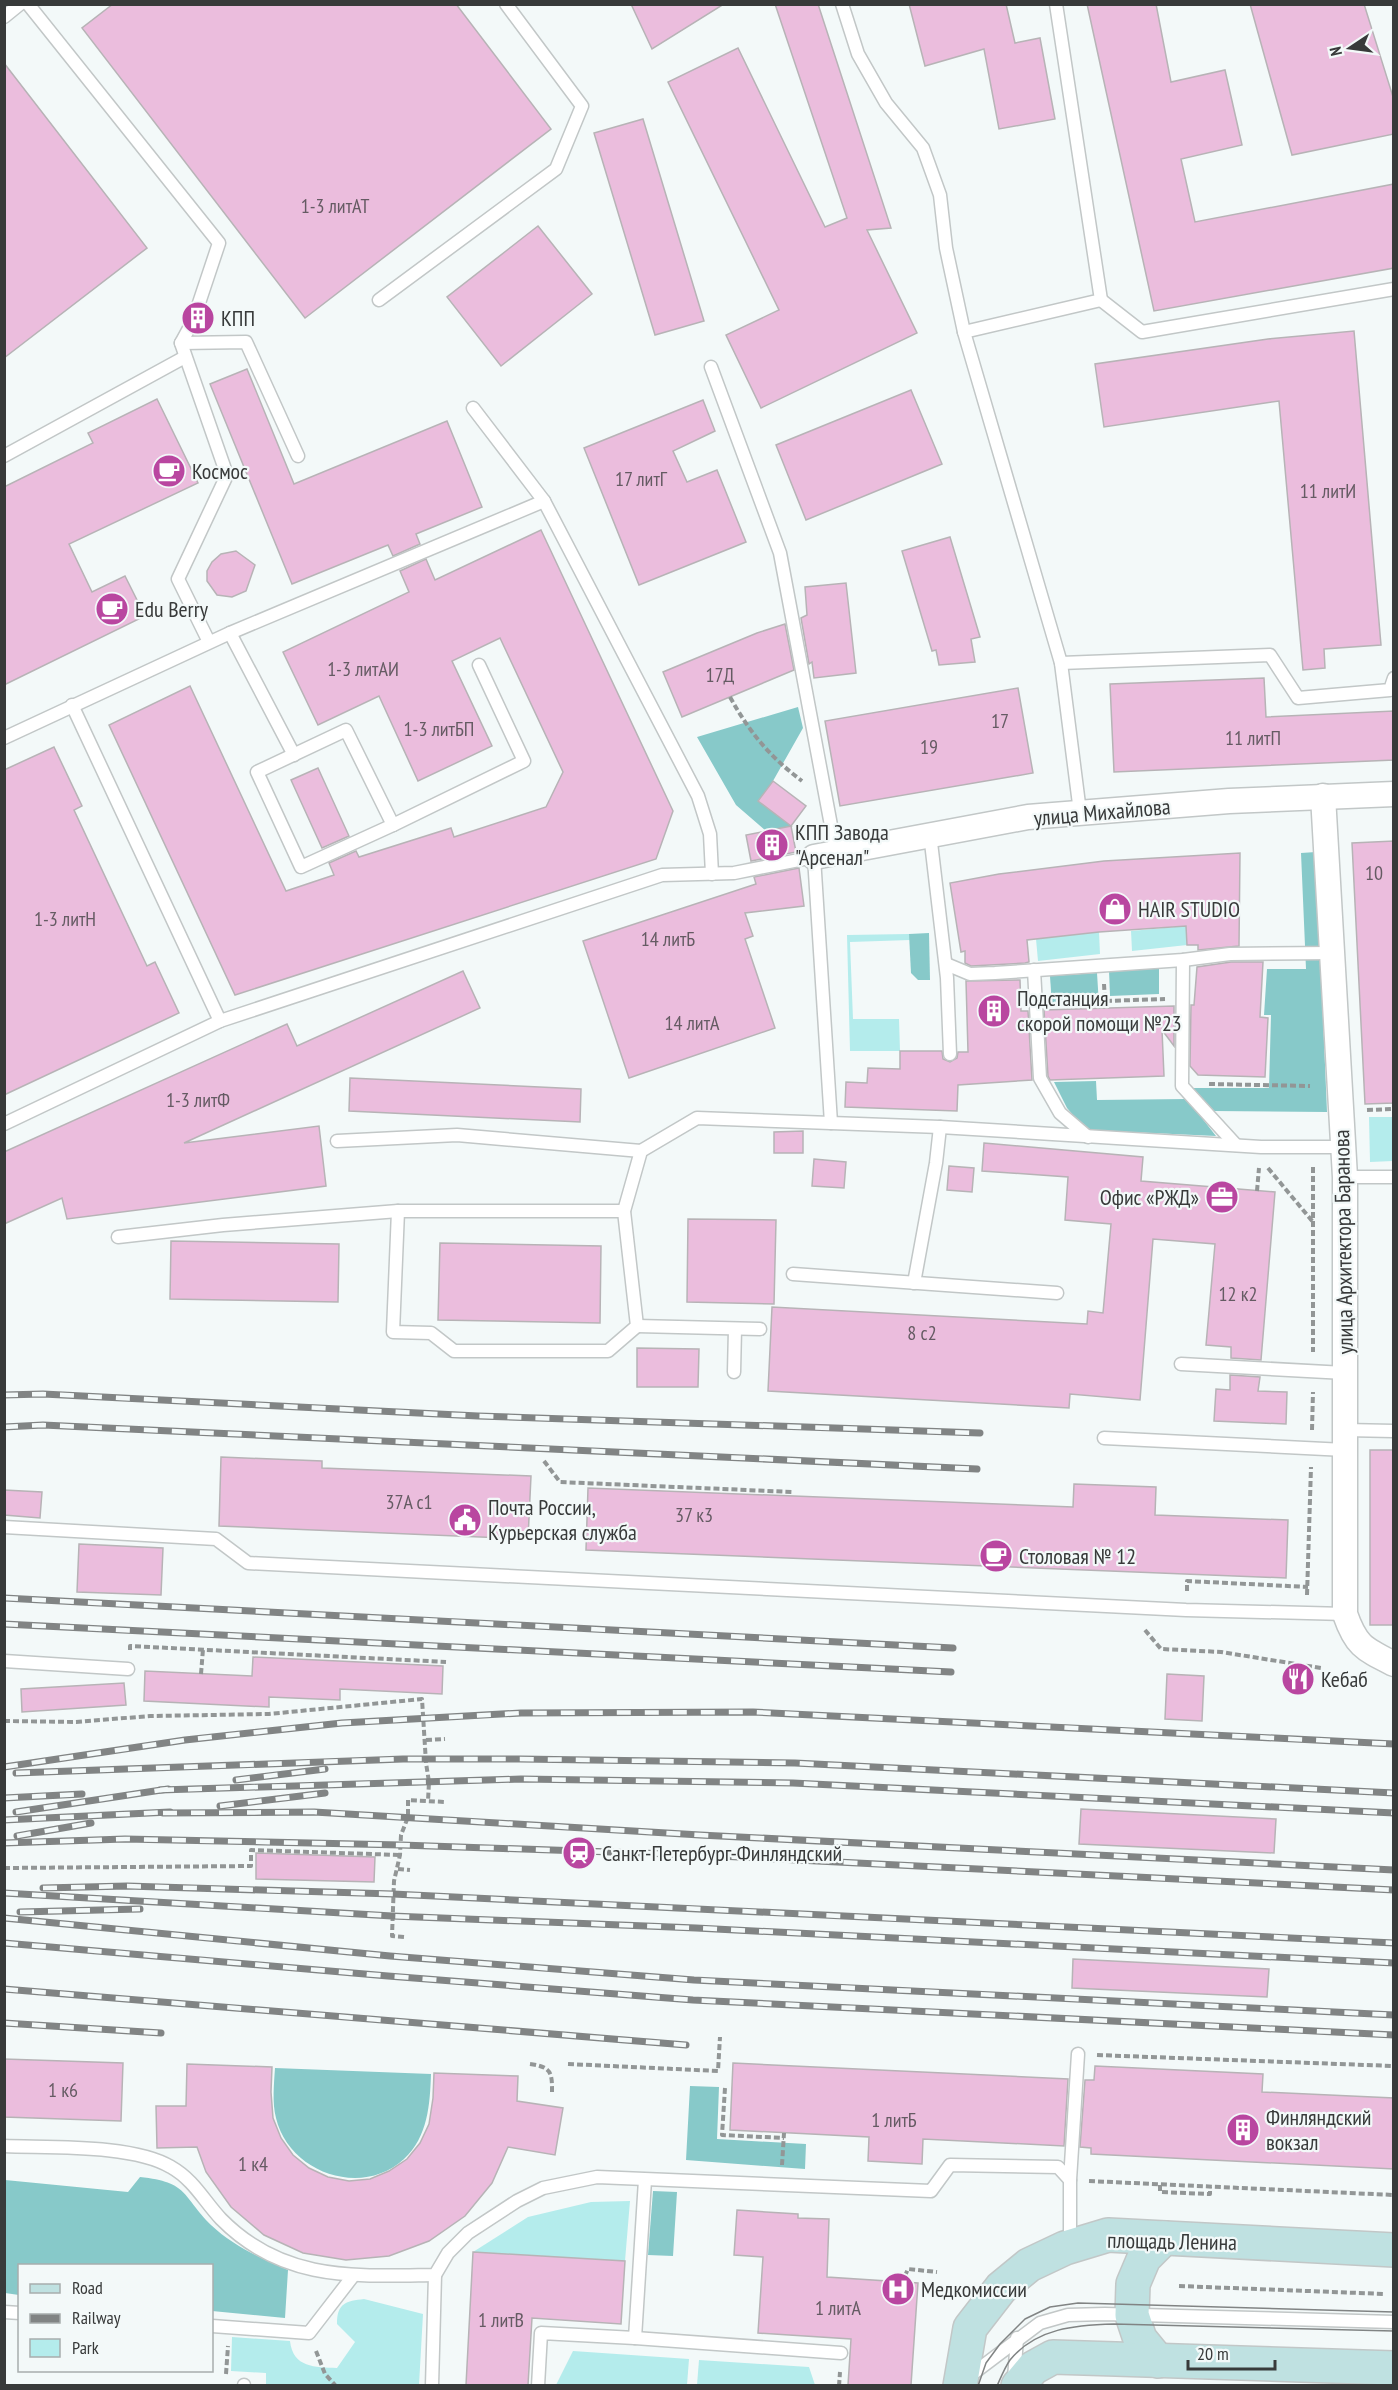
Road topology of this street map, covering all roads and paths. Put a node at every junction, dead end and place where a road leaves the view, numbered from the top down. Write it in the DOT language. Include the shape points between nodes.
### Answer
graph roads {
  1 [pos="20,4"];
  2 [pos="28,4"];
  3 [pos="506,4"];
  4 [pos="842,4"];
  5 [pos="1056,4"];
  6 [pos="4,17"];
  7 [pos="1394,289"];
  8 [pos="379,300"];
  9 [pos="1101,300"];
  10 [pos="964,332"];
  11 [pos="181,343"];
  12 [pos="185,357"];
  13 [pos="711,367"];
  14 [pos="474,408"];
  15 [pos="4,456"];
  16 [pos="298,456"];
  17 [pos="544,501"];
  18 [pos="230,633"];
  19 [pos="209,642"];
  20 [pos="1061,663"];
  21 [pos="479,665"];
  22 [pos="1394,678"];
  23 [pos="730,697"];
  24 [pos="72,705"];
  25 [pos="4,738"];
  26 [pos="294,755"];
  27 [pos="782,766"];
  28 [pos="1394,794"];
  29 [pos="1323,796"];
  30 [pos="1080,812"];
  31 [pos="393,825"];
  32 [pos="930,834"];
  33 [pos="825,854"];
  34 [pos="712,874"];
  35 [pos="1332,953"];
  36 [pos="1183,960"];
  37 [pos="946,964"];
  38 [pos="1103,965"];
  39 [pos="1034,969"];
  40 [pos="1183,999"];
  41 [pos="220,1021"];
  42 [pos="950,1054"];
  43 [pos="1182,1086"];
  44 [pos="1310,1086"];
  45 [pos="1394,1109"];
  46 [pos="1358,1110"];
  47 [pos="831,1123"];
  48 [pos="4,1124"];
  49 [pos="940,1127"];
  50 [pos="1088,1137"];
  51 [pos="337,1141"];
  52 [pos="1236,1145"];
  53 [pos="1343,1147"];
  54 [pos="641,1151"];
  55 [pos="1267,1166"];
  56 [pos="1345,1177"];
  57 [pos="1394,1177"];
  58 [pos="398,1211"];
  59 [pos="624,1211"];
  60 [pos="1313,1223"];
  61 [pos="118,1237"];
  62 [pos="793,1274"];
  63 [pos="914,1283"];
  64 [pos="1057,1293"];
  65 [pos="636,1326"];
  66 [pos="735,1329"];
  67 [pos="760,1329"];
  68 [pos="1181,1364"];
  69 [pos="734,1372"];
  70 [pos="1345,1373"];
  71 [pos="1394,1431"];
  72 [pos="1104,1438"];
  73 [pos="1345,1440"];
  74 [pos="544,1461"];
  75 [pos="793,1492"];
  76 [pos="4,1527"];
  77 [pos="1308,1587"];
  78 [pos="1186,1610"];
  79 [pos="1345,1614"];
  80 [pos="1145,1630"];
  81 [pos="203,1649"];
  82 [pos="4,1661"];
  83 [pos="446,1662"];
  84 [pos="1394,1664"];
  85 [pos="1321,1668"];
  86 [pos="128,1669"];
  87 [pos="201,1674"];
  88 [pos="4,1721"];
  89 [pos="445,1739"];
  90 [pos="426,1740"];
  91 [pos="429,1801"];
  92 [pos="445,1802"];
  93 [pos="400,1855"];
  94 [pos="4,1868"];
  95 [pos="398,1869"];
  96 [pos="410,1870"];
  97 [pos="404,1937"];
  98 [pos="720,2037"];
  99 [pos="1078,2054"];
  100 [pos="530,2064"];
  101 [pos="568,2064"];
  102 [pos="1394,2066"];
  103 [pos="725,2088"];
  104 [pos="552,2095"];
  105 [pos="784,2133"];
  106 [pos="784,2138"];
  107 [pos="4,2146"];
  108 [pos="645,2180"];
  109 [pos="1070,2181"];
  110 [pos="1091,2181"];
  111 [pos="781,2185"];
  112 [pos="1394,2196"];
  113 [pos="1164,2238"];
  114 [pos="1070,2246"];
  115 [pos="1394,2250"];
  116 [pos="937,2272"];
  117 [pos="435,2275"];
  118 [pos="353,2276"];
  119 [pos="892,2282"];
  120 [pos="1179,2286"];
  121 [pos="1385,2294"];
  122 [pos="1132,2315"];
  123 [pos="1394,2322"];
  124 [pos="213,2326"];
  125 [pos="229,2327"];
  126 [pos="309,2333"];
  127 [pos="635,2338"];
  128 [pos="1017,2338"];
  129 [pos="841,2353"];
  130 [pos="1158,2361"];
  131 [pos="1394,2368"];
  132 [pos="960,2384"];
  133 [pos="226,2385"];
  134 [pos="336,2385"];
  135 [pos="432,2385"];
  136 [pos="538,2385"];
  137 [pos="1016,2385"];
  1 -- 6 [label="lane"];
  2 -- 11 [label="lane" via="219,243 193,321"];
  3 -- 8 [label="lane" via="582,106 556,169"];
  4 -- 10 [label="lane" via="858,54 886,104 923,148 940,195 946,248"];
  5 -- 9 [label="lane"];
  7 -- 9 [label="lane" via="1142,332"];
  9 -- 10 [label="lane"];
  10 -- 20 [label="lane"];
  11 -- 12 [label="lane"];
  11 -- 16 [label="lane" via="246,342"];
  12 -- 15 [label="lane"];
  12 -- 19 [label="lane" via="227,475 178,579"];
  13 -- 33 [label="lane" via="780,553"];
  14 -- 17 [label="lane"];
  17 -- 18 [label="lane"];
  17 -- 34 [label="lane" via="698,796 710,834"];
  18 -- 19 [label="lane"];
  18 -- 26 [label="lane"];
  19 -- 24 [label="lane"];
  20 -- 22 [label="lane" via="1270,655 1298,698 1390,690"];
  20 -- 30 [label="lane"];
  21 -- 31 [label="lane" via="524,761"];
  23 -- 27 [label="path" via="749,730"];
  24 -- 25 [label="lane"];
  24 -- 41 [label="lane"];
  26 -- 31 [label="lane" via="346,730"];
  26 -- 31 [label="lane" via="257,772 301,867"];
  28 -- 29 [label="street, улица Михайлова"];
  29 -- 30 [label="street, улица Михайлова"];
  29 -- 35 [label="street, улица Архитектора Баранова"];
  30 -- 32 [label="street, улица Михайлова"];
  32 -- 33 [label="street, улица Михайлова"];
  32 -- 37 [label="lane"];
  33 -- 34 [label="lane"];
  33 -- 47 [label="lane"];
  34 -- 41 [label="lane" via="662,875"];
  35 -- 36 [label="lane" via="1230,954"];
  35 -- 53 [label="street, улица Архитектора Баранова"];
  36 -- 38 [label="lane"];
  36 -- 40 [label="lane"];
  37 -- 39 [label="lane" via="970,974"];
  37 -- 42 [label="lane"];
  38 -- 39 [label="lane"];
  38 -- 40 [label="path" via="1105,1001"];
  39 -- 50 [label="lane" via="1040,1078 1060,1113"];
  40 -- 43 [label="lane"];
  41 -- 48 [label="lane"];
  43 -- 44 [label="path"];
  43 -- 52 [label="lane"];
  45 -- 46 [label="path"];
  47 -- 49 [label="lane"];
  47 -- 54 [label="lane" via="697,1118"];
  49 -- 50 [label="lane"];
  49 -- 63 [label="lane"];
  50 -- 52 [label="lane"];
  51 -- 54 [label="lane" via="457,1135"];
  52 -- 53 [label="lane"];
  53 -- 56 [label="street, улица Архитектора Баранова"];
  54 -- 59 [label="lane"];
  55 -- 60 [label="path"];
  56 -- 57 [label="lane"];
  56 -- 70 [label="street, улица Архитектора Баранова"];
  58 -- 59 [label="lane"];
  58 -- 61 [label="lane"];
  58 -- 65 [label="lane" via="393,1332 430,1333 454,1351 608,1351"];
  59 -- 65 [label="lane"];
  62 -- 63 [label="lane"];
  63 -- 64 [label="lane"];
  65 -- 66 [label="lane"];
  66 -- 67 [label="lane"];
  66 -- 69 [label="lane"];
  68 -- 70 [label="lane"];
  70 -- 73 [label="street, улица Архитектора Баранова"];
  71 -- 73 [label="lane"];
  72 -- 73 [label="lane"];
  73 -- 79 [label="street, улица Архитектора Баранова"];
  74 -- 75 [label="path" via="560,1482"];
  76 -- 78 [label="lane" via="216,1539 248,1563"];
  77 -- 78 [label="path" via="1187,1581"];
  78 -- 79 [label="lane"];
  79 -- 84 [label="street, улица Архитектора Баранова" via="1353,1636 1367,1650"];
  80 -- 85 [label="path" via="1161,1649 1221,1652"];
  81 -- 83 [label="path"];
  81 -- 86 [label="path" via="130,1646"];
  81 -- 87 [label="path"];
  82 -- 86 [label="lane"];
  88 -- 90 [label="path" via="269,1714 422,1700"];
  89 -- 90 [label="path"];
  90 -- 91 [label="path"];
  91 -- 92 [label="path"];
  91 -- 93 [label="path" via="408,1800"];
  93 -- 94 [label="path" via="251,1850 251,1866"];
  93 -- 95 [label="path"];
  95 -- 96 [label="path"];
  95 -- 97 [label="path" via="392,1936"];
  98 -- 101 [label="path" via="718,2071"];
  99 -- 102 [label="path"];
  99 -- 109 [label="lane"];
  100 -- 104 [label="path" via="549,2070"];
  103 -- 106 [label="path" via="722,2135"];
  105 -- 106 [label="path"];
  106 -- 111 [label="path"];
  107 -- 118 [label="lane" via="128,2152 170,2166 192,2181 221,2219 254,2246 301,2267"];
  108 -- 111 [label="lane"];
  108 -- 117 [label="lane" via="597,2177 543,2188 468,2233 448,2253"];
  108 -- 127 [label="lane"];
  109 -- 111 [label="lane" via="1058,2167 950,2164 931,2191"];
  109 -- 114 [label="lane"];
  110 -- 112 [label="path" via="1160,2185 1160,2192 1210,2194 1210,2187"];
  113 -- 114 [label="main road, площадь Ленина" via="1108,2235"];
  113 -- 115 [label="main road, площадь Ленина"];
  113 -- 122 [label="main road" via="1144,2258 1133,2284"];
  114 -- 132 [label="main road, площадь Ленина" via="1029,2265 1001,2288 969,2328"];
  116 -- 119 [label="path" via="908,2269 904,2278 892,2278"];
  117 -- 118 [label="lane"];
  117 -- 135 [label="lane"];
  118 -- 126 [label="lane"];
  120 -- 121 [label="path"];
  122 -- 123 [label="lane"];
  122 -- 128 [label="lane" via="1068,2315 1040,2323"];
  122 -- 130 [label="main road" via="1140,2339"];
  124 -- 125 [label="lane"];
  125 -- 126 [label="lane"];
  125 -- 133 [label="path"];
  126 -- 134 [label="path" via="325,2374"];
  127 -- 129 [label="lane"];
  127 -- 136 [label="lane" via="541,2333"];
  128 -- 132 [label="lane"];
  128 -- 137 [label="lane"];
  130 -- 131 [label="main road"];
  130 -- 137 [label="main road" via="1053,2357 1033,2368"];
}
